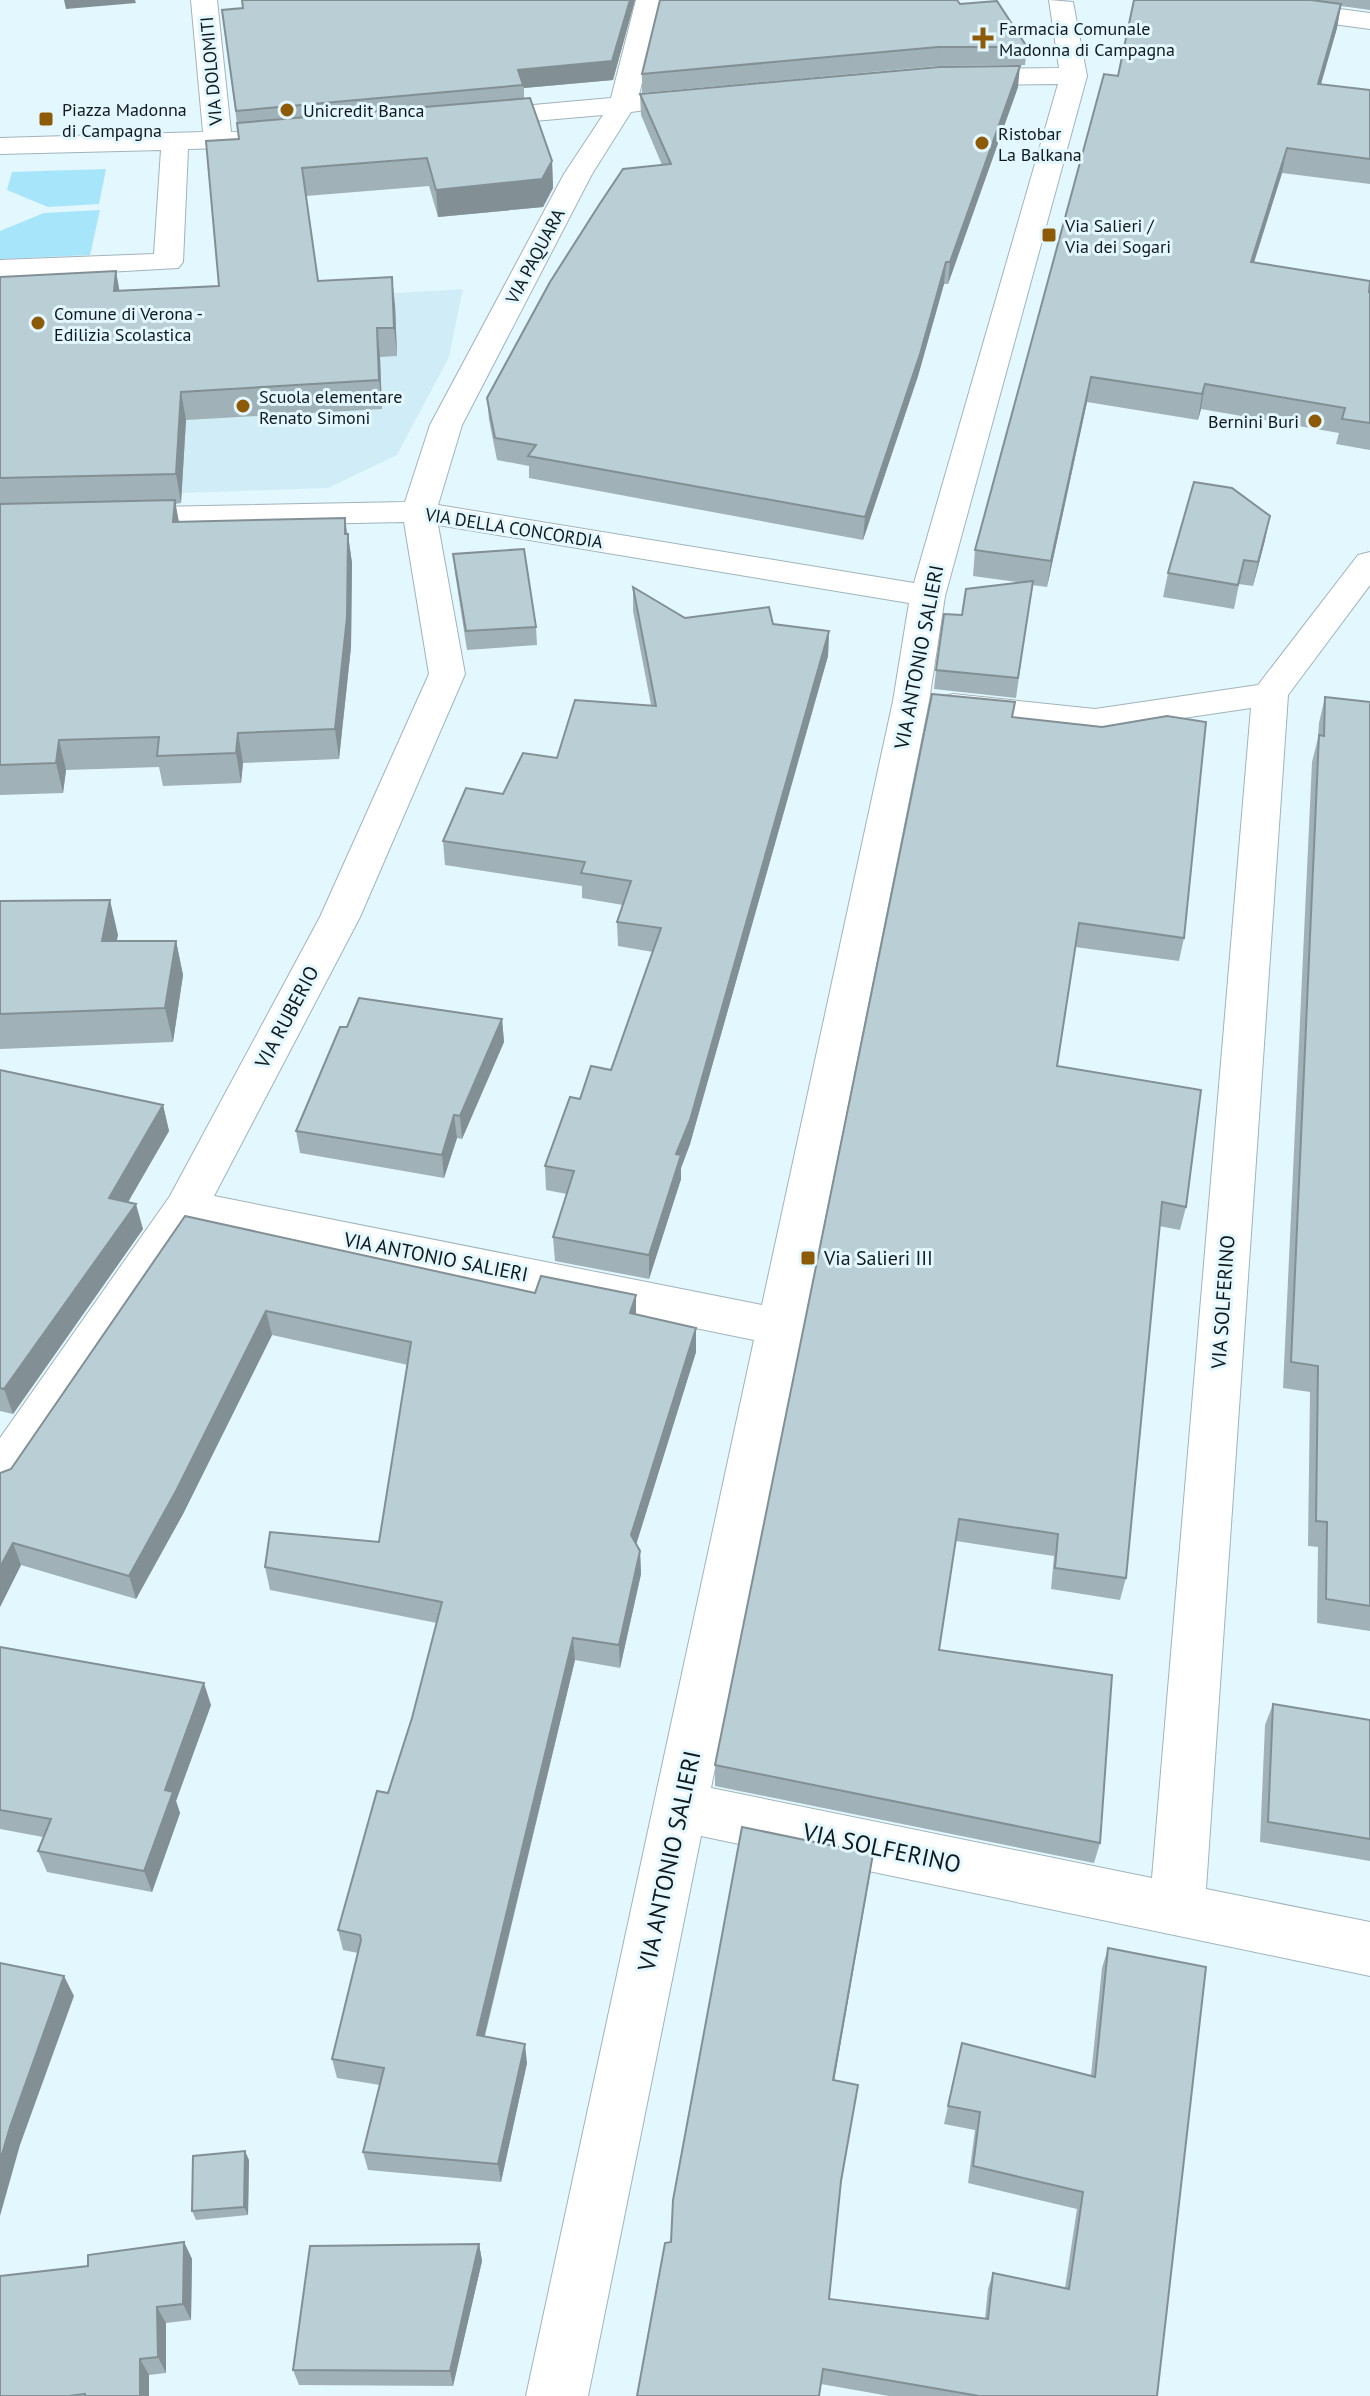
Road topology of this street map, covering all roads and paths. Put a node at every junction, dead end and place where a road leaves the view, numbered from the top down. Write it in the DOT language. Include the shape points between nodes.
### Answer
graph roads {
  1 [pos="204,0"];
  2 [pos="649,0"];
  3 [pos="1213,0"];
  4 [pos="1062,1"];
  5 [pos="1370,21"];
  6 [pos="853,75"];
  7 [pos="1074,76"];
  8 [pos="937,77"];
  9 [pos="711,86"];
  10 [pos="670,100"];
  11 [pos="623,104"];
  12 [pos="449,121"];
  13 [pos="292,136"];
  14 [pos="175,143"];
  15 [pos="218,143"];
  16 [pos="0,146"];
  17 [pos="0,269"];
  18 [pos="419,512"];
  19 [pos="0,520"];
  20 [pos="1370,562"];
  21 [pos="928,596"];
  22 [pos="1270,694"];
  23 [pos="911,701"];
  24 [pos="186,1207"];
  25 [pos="781,1327"];
  26 [pos="0,1477"];
  27 [pos="681,1807"];
  28 [pos="1177,1909"];
  29 [pos="1370,1949"];
  30 [pos="557,2396"];
  1 -- 15 [label="street, VIA DOLOMITI"];
  2 -- 11 [label="street, VIA PAQUARA"];
  3 -- 5 [label="street"];
  4 -- 7 [label="street, VIA ANTONIO SALIERI"];
  6 -- 9 [label="path"];
  7 -- 8 [label="street"];
  7 -- 21 [label="street, VIA ANTONIO SALIERI"];
  10 -- 11 [label="street"];
  11 -- 12 [label="street"];
  11 -- 18 [label="street, VIA PAQUARA" via="578,174 446,425"];
  13 -- 15 [label="street"];
  14 -- 15 [label="street"];
  14 -- 16 [label="street"];
  14 -- 17 [label="street" via="168,262"];
  18 -- 19 [label="street, VIA DELLA CONCORDIA"];
  18 -- 21 [label="street, VIA DELLA CONCORDIA"];
  18 -- 24 [label="street, VIA RUBERIO" via="447,674 340,917"];
  20 -- 22 [label="street"];
  21 -- 23 [label="street, VIA ANTONIO SALIERI"];
  22 -- 23 [label="street" via="1095,720"];
  22 -- 28 [label="street, VIA SOLFERINO"];
  23 -- 25 [label="street, VIA ANTONIO SALIERI"];
  24 -- 25 [label="street, VIA ANTONIO SALIERI"];
  24 -- 26 [label="street, VIA RUBERIO"];
  25 -- 27 [label="street, VIA ANTONIO SALIERI"];
  27 -- 28 [label="street, VIA SOLFERINO"];
  27 -- 30 [label="street, VIA ANTONIO SALIERI"];
  28 -- 29 [label="street, VIA SOLFERINO"];
}
